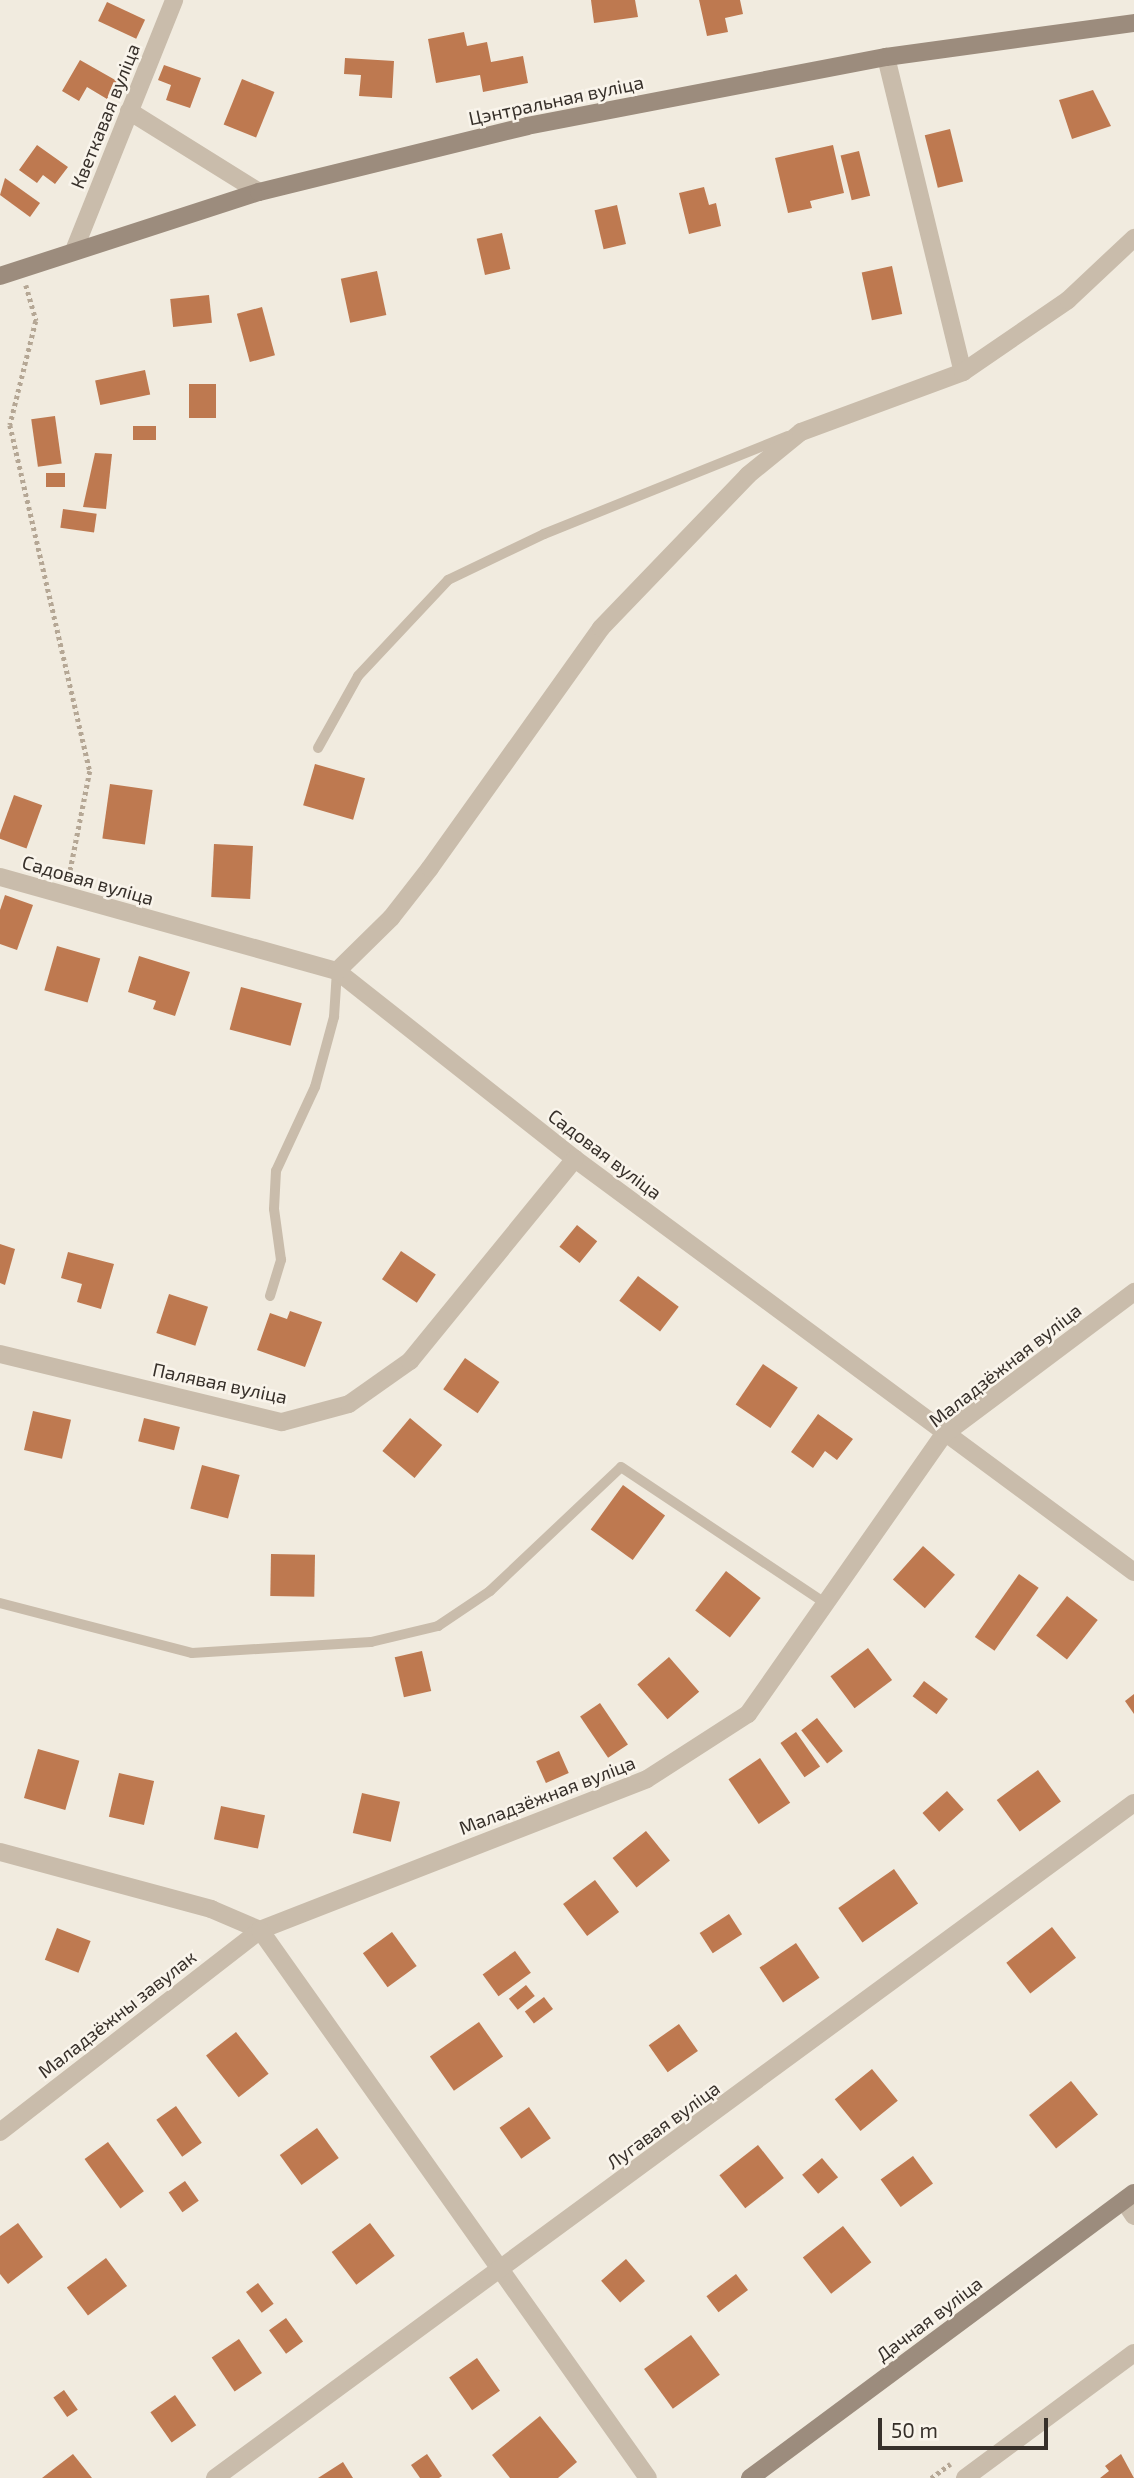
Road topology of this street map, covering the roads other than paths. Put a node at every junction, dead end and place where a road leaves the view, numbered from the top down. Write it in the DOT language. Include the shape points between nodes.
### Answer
graph roads {
  1 [pos="174,0"];
  2 [pos="1134,23"];
  3 [pos="886,57"];
  4 [pos="129,111"];
  5 [pos="259,192"];
  6 [pos="1134,238"];
  7 [pos="75,248"];
  8 [pos="0,276"];
  9 [pos="963,372"];
  10 [pos="801,432"];
  11 [pos="318,748"];
  12 [pos="0,877"];
  13 [pos="337,971"];
  14 [pos="575,1159"];
  15 [pos="1134,1292"];
  16 [pos="270,1296"];
  17 [pos="0,1354"];
  18 [pos="943,1435"];
  19 [pos="1134,1572"];
  20 [pos="825,1602"];
  21 [pos="0,1603"];
  22 [pos="1134,1803"];
  23 [pos="0,1852"];
  24 [pos="260,1930"];
  25 [pos="0,2132"];
  26 [pos="1131,2203"];
  27 [pos="502,2269"];
  28 [pos="1134,2353"];
  29 [pos="215,2478"];
  30 [pos="648,2478"];
  31 [pos="750,2478"];
  32 [pos="965,2478"];
  1 -- 4 [label="street, Кветкавая вуліца"];
  2 -- 3 [label="street, Цэнтральная вуліца"];
  3 -- 5 [label="street, Цэнтральная вуліца" via="527,126"];
  3 -- 9 [label="street"];
  4 -- 5 [label="street"];
  4 -- 7 [label="street, Кветкавая вуліца"];
  5 -- 7 [label="street, Цэнтральная вуліца"];
  6 -- 9 [label="street" via="1068,300"];
  7 -- 8 [label="street, Цэнтральная вуліца"];
  9 -- 10 [label="street"];
  10 -- 11 [label="lane" via="667,482 448,580 358,676"];
  10 -- 13 [label="street" via="748,475 601,628 414,888"];
  12 -- 13 [label="street, Садовая вуліца"];
  13 -- 14 [label="street, Садовая вуліца"];
  13 -- 16 [label="lane" via="334,1017 315,1087 276,1171 281,1259"];
  14 -- 17 [label="street, Палявая вуліца" via="410,1361 349,1404 282,1422"];
  14 -- 18 [label="street, Садовая вуліца"];
  15 -- 18 [label="street, Маладзёжная вуліца"];
  18 -- 19 [label="street, Садовая вуліца"];
  18 -- 20 [label="street, Маладзёжная вуліца"];
  20 -- 21 [label="lane" via="621,1467 490,1591 438,1626 371,1642 192,1653"];
  20 -- 24 [label="street, Маладзёжная вуліца" via="748,1714 647,1779"];
  22 -- 27 [label="street, Лугавая вуліца"];
  23 -- 24 [label="street" via="211,1909"];
  24 -- 25 [label="street, Маладзёжны завулак"];
  24 -- 27 [label="street"];
  26 -- 31 [label="street, Дачная вуліца"];
  27 -- 29 [label="street, Лугавая вуліца"];
  27 -- 30 [label="street"];
  28 -- 32 [label="street"];
}
